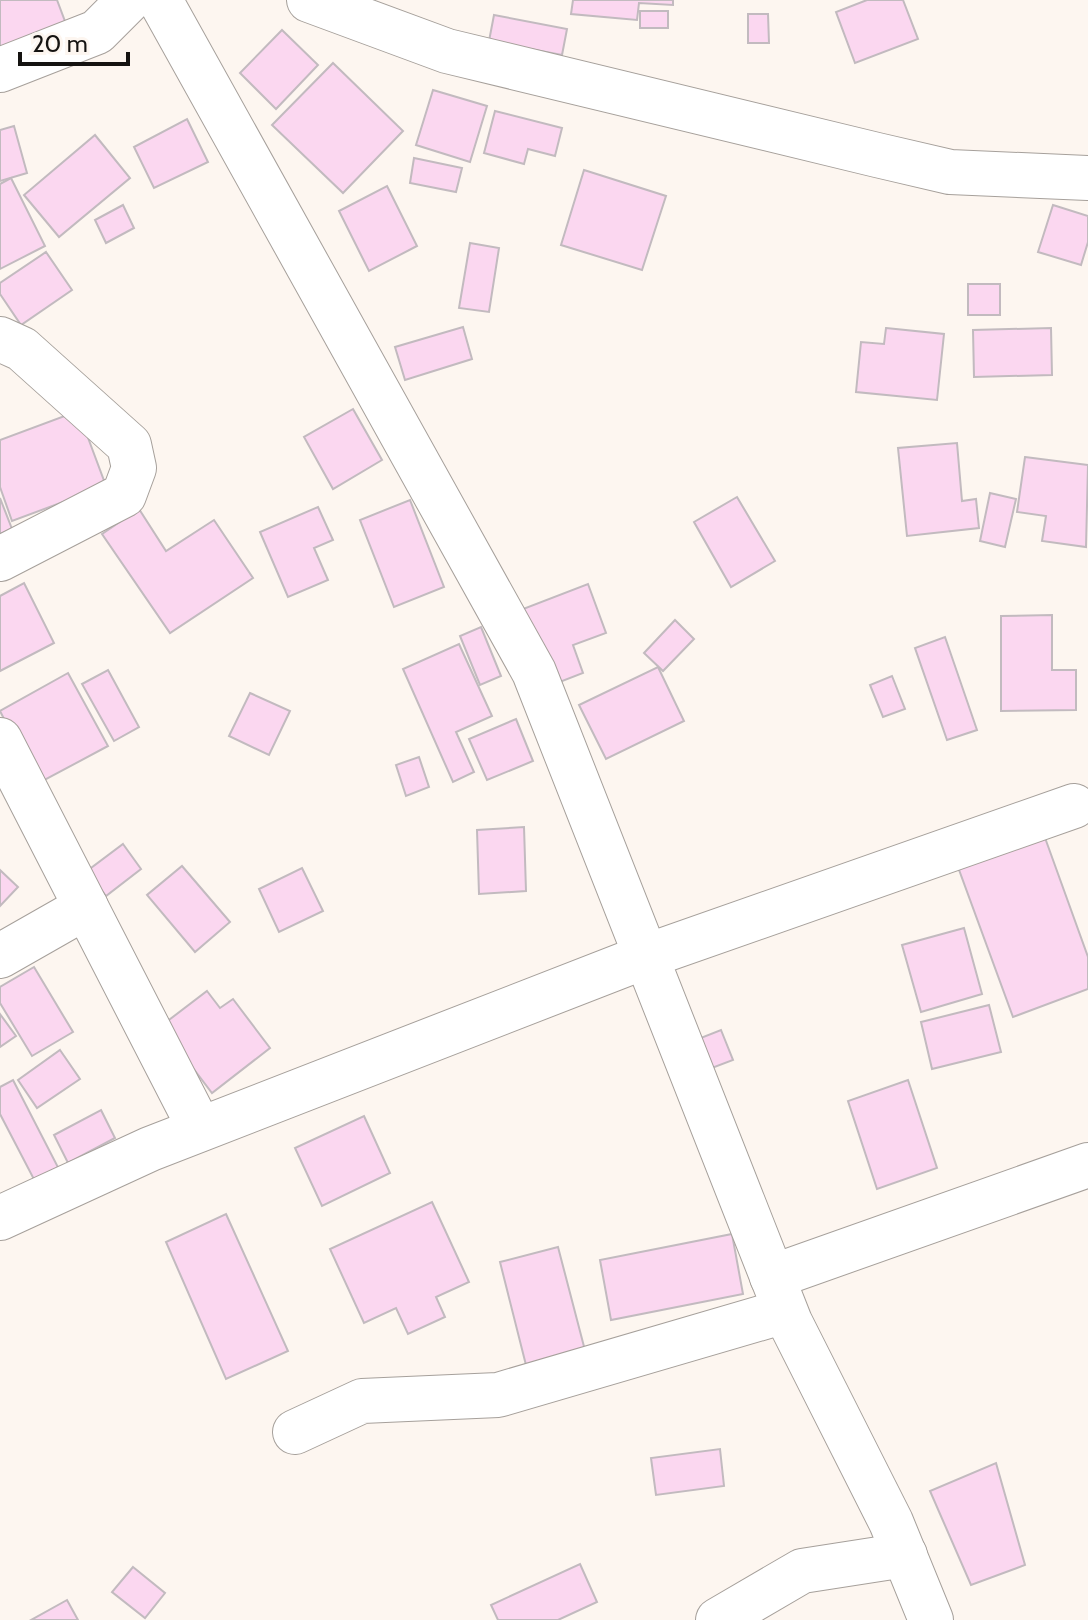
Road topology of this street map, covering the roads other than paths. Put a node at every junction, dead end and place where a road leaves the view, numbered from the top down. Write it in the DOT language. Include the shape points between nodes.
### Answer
graph roads {
  1 [pos="129,0"];
  2 [pos="160,0"];
  3 [pos="309,0"];
  4 [pos="0,70"];
  5 [pos="1088,178"];
  6 [pos="0,339"];
  7 [pos="0,559"];
  8 [pos="0,740"];
  9 [pos="1074,806"];
  10 [pos="86,907"];
  11 [pos="0,956"];
  12 [pos="644,957"];
  13 [pos="200,1129"];
  14 [pos="1088,1165"];
  15 [pos="0,1218"];
  16 [pos="778,1294"];
  17 [pos="295,1432"];
  18 [pos="905,1555"];
  19 [pos="718,1620"];
  20 [pos="931,1620"];
  1 -- 4 [label="street" via="97,32"];
  2 -- 12 [label="street" via="534,672"];
  3 -- 5 [label="street" via="447,51 892,159 950,172"];
  6 -- 7 [label="street" via="22,349 129,445 134,468 124,495"];
  8 -- 10 [label="street"];
  9 -- 12 [label="street"];
  10 -- 11 [label="street"];
  10 -- 13 [label="street"];
  12 -- 13 [label="street"];
  12 -- 16 [label="street"];
  13 -- 15 [label="street"];
  14 -- 16 [label="street"];
  16 -- 17 [label="street" via="498,1395 362,1401"];
  16 -- 18 [label="street"];
  18 -- 19 [label="street" via="802,1571"];
  18 -- 20 [label="street"];
}
